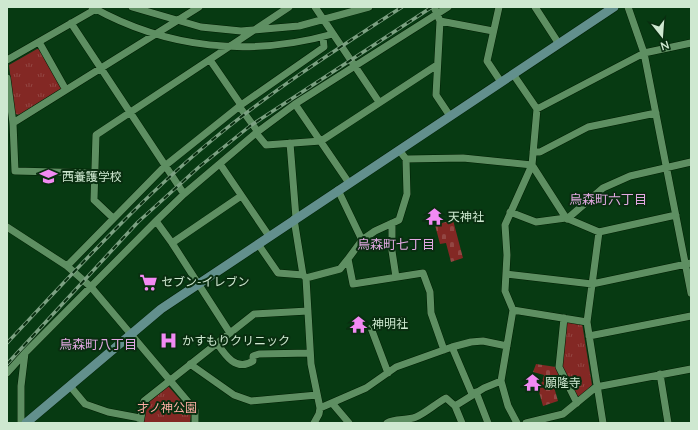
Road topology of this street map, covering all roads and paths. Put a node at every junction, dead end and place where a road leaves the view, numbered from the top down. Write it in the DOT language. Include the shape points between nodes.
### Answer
graph roads {
  1 [pos="132,7"];
  2 [pos="200,7"];
  3 [pos="289,7"];
  4 [pos="315,7"];
  5 [pos="369,7"];
  6 [pos="448,7"];
  7 [pos="499,7"];
  8 [pos="535,7"];
  9 [pos="614,7"];
  10 [pos="628,7"];
  11 [pos="97,8"];
  12 [pos="435,10"];
  13 [pos="323,20"];
  14 [pos="440,21"];
  15 [pos="177,22"];
  16 [pos="71,23"];
  17 [pos="255,30"];
  18 [pos="493,31"];
  19 [pos="333,34"];
  20 [pos="155,36"];
  21 [pos="323,37"];
  22 [pos="39,42"];
  23 [pos="691,43"];
  24 [pos="559,44"];
  25 [pos="230,46"];
  26 [pos="644,53"];
  27 [pos="7,60"];
  28 [pos="210,60"];
  29 [pos="437,65"];
  30 [pos="354,66"];
  31 [pos="100,68"];
  32 [pos="513,74"];
  33 [pos="7,78"];
  34 [pos="501,82"];
  35 [pos="66,90"];
  36 [pos="379,102"];
  37 [pos="295,104"];
  38 [pos="240,106"];
  39 [pos="537,109"];
  40 [pos="130,113"];
  41 [pos="656,113"];
  42 [pos="450,116"];
  43 [pos="13,123"];
  44 [pos="257,132"];
  45 [pos="321,142"];
  46 [pos="290,143"];
  47 [pos="398,150"];
  48 [pos="533,152"];
  49 [pos="406,159"];
  50 [pos="691,162"];
  51 [pos="220,164"];
  52 [pos="166,165"];
  53 [pos="532,165"];
  54 [pos="667,167"];
  55 [pos="95,173"];
  56 [pos="349,183"];
  57 [pos="338,190"];
  58 [pos="184,194"];
  59 [pos="241,196"];
  60 [pos="510,212"];
  61 [pos="676,215"];
  62 [pos="113,218"];
  63 [pos="567,218"];
  64 [pos="295,219"];
  65 [pos="156,221"];
  66 [pos="392,222"];
  67 [pos="7,227"];
  68 [pos="599,232"];
  69 [pos="269,236"];
  70 [pos="362,240"];
  71 [pos="172,243"];
  72 [pos="258,244"];
  73 [pos="348,259"];
  74 [pos="688,264"];
  75 [pos="67,266"];
  76 [pos="506,274"];
  77 [pos="304,276"];
  78 [pos="396,277"];
  79 [pos="198,284"];
  80 [pos="592,284"];
  81 [pos="91,287"];
  82 [pos="691,293"];
  83 [pos="513,310"];
  84 [pos="308,312"];
  85 [pos="691,316"];
  86 [pos="564,318"];
  87 [pos="400,320"];
  88 [pos="586,322"];
  89 [pos="230,333"];
  90 [pos="130,334"];
  91 [pos="589,336"];
  92 [pos="217,343"];
  93 [pos="507,346"];
  94 [pos="452,347"];
  95 [pos="444,350"];
  96 [pos="25,353"];
  97 [pos="310,353"];
  98 [pos="190,364"];
  99 [pos="691,368"];
  100 [pos="7,373"];
  101 [pos="388,373"];
  102 [pos="660,374"];
  103 [pos="170,380"];
  104 [pos="501,380"];
  105 [pos="70,386"];
  106 [pos="596,387"];
  107 [pos="474,393"];
  108 [pos="317,395"];
  109 [pos="332,403"];
  110 [pos="577,403"];
  111 [pos="455,406"];
  112 [pos="320,408"];
  113 [pos="140,420"];
  114 [pos="21,423"];
  115 [pos="26,423"];
  116 [pos="195,423"];
  117 [pos="314,423"];
  118 [pos="349,423"];
  119 [pos="387,423"];
  120 [pos="462,423"];
  121 [pos="488,423"];
  122 [pos="518,423"];
  123 [pos="526,423"];
  124 [pos="603,423"];
  125 [pos="668,423"];
  1 -- 15 [label="street"];
  2 -- 15 [label="street"];
  3 -- 17 [label="street"];
  4 -- 13 [label="street"];
  5 -- 13 [label="street"];
  6 -- 12 [label="street"];
  7 -- 18 [label="street"];
  8 -- 24 [label="street"];
  9 -- 24 [label="street"];
  10 -- 26 [label="street"];
  11 -- 16 [label="street"];
  11 -- 20 [label="street"];
  12 -- 14 [label="street"];
  12 -- 30 [label="street"];
  13 -- 17 [label="street" via="299,26"];
  13 -- 19 [label="street"];
  14 -- 18 [label="street"];
  14 -- 29 [label="street"];
  15 -- 17 [label="street" via="200,27"];
  15 -- 20 [label="street"];
  16 -- 22 [label="street"];
  16 -- 31 [label="street"];
  17 -- 25 [label="street"];
  18 -- 34 [label="street" via="487,61"];
  19 -- 21 [label="street"];
  19 -- 30 [label="street"];
  20 -- 25 [label="street" via="202,45"];
  20 -- 31 [label="street"];
  21 -- 25 [label="street" via="281,45"];
  21 -- 38 [label="street" via="324,47"];
  22 -- 27 [label="street"];
  22 -- 35 [label="street"];
  23 -- 26 [label="street"];
  24 -- 32 [label="street"];
  25 -- 28 [label="street"];
  26 -- 39 [label="street"];
  26 -- 41 [label="street"];
  28 -- 38 [label="street"];
  28 -- 40 [label="street"];
  29 -- 36 [label="street"];
  29 -- 42 [label="street" via="436,95"];
  30 -- 36 [label="street"];
  30 -- 37 [label="street"];
  31 -- 35 [label="street"];
  31 -- 40 [label="street"];
  32 -- 34 [label="street"];
  32 -- 39 [label="street"];
  33 -- 43 [label="street"];
  34 -- 42 [label="street"];
  35 -- 43 [label="street"];
  36 -- 45 [label="street"];
  37 -- 44 [label="street"];
  37 -- 45 [label="street"];
  38 -- 44 [label="street"];
  38 -- 52 [label="street"];
  39 -- 48 [label="street"];
  40 -- 52 [label="street"];
  40 -- 55 [label="street" via="96,135"];
  41 -- 48 [label="street" via="588,126 540,152"];
  41 -- 54 [label="street"];
  42 -- 47 [label="street"];
  43 -- 55 [label="street" via="15,171"];
  44 -- 46 [label="street" via="266,145"];
  44 -- 51 [label="street"];
  45 -- 46 [label="street"];
  45 -- 56 [label="street"];
  46 -- 64 [label="street"];
  47 -- 49 [label="street"];
  47 -- 56 [label="street"];
  48 -- 53 [label="street"];
  49 -- 53 [label="street" via="463,158"];
  49 -- 66 [label="street" via="407,194 399,220"];
  50 -- 54 [label="street"];
  51 -- 58 [label="street"];
  51 -- 59 [label="street"];
  52 -- 58 [label="street"];
  52 -- 62 [label="street"];
  53 -- 60 [label="street"];
  53 -- 63 [label="street"];
  54 -- 61 [label="street"];
  54 -- 63 [label="street" via="630,176 603,188"];
  55 -- 62 [label="street" via="94,200"];
  56 -- 57 [label="street"];
  57 -- 64 [label="street"];
  57 -- 70 [label="street"];
  58 -- 65 [label="street"];
  59 -- 69 [label="street"];
  59 -- 71 [label="street"];
  60 -- 63 [label="street" via="536,222"];
  60 -- 76 [label="street" via="505,226"];
  61 -- 68 [label="street"];
  61 -- 74 [label="street"];
  62 -- 75 [label="street"];
  63 -- 68 [label="street"];
  64 -- 69 [label="street"];
  64 -- 77 [label="street"];
  65 -- 71 [label="street"];
  65 -- 81 [label="street"];
  66 -- 70 [label="street"];
  66 -- 78 [label="street" via="392,251"];
  67 -- 75 [label="street"];
  68 -- 80 [label="street"];
  69 -- 72 [label="street"];
  70 -- 73 [label="street"];
  71 -- 79 [label="street"];
  72 -- 77 [label="street" via="278,273"];
  72 -- 79 [label="street"];
  73 -- 77 [label="street" via="340,269"];
  73 -- 78 [label="street" via="353,284"];
  74 -- 80 [label="street"];
  74 -- 82 [label="street"];
  75 -- 81 [label="street"];
  76 -- 80 [label="street"];
  76 -- 83 [label="street" via="505,291"];
  77 -- 84 [label="street"];
  78 -- 95 [label="street" via="423,273 430,292 431,313"];
  79 -- 89 [label="street"];
  79 -- 90 [label="street"];
  80 -- 88 [label="street"];
  81 -- 90 [label="street"];
  81 -- 96 [label="street"];
  83 -- 86 [label="street"];
  83 -- 93 [label="street"];
  84 -- 89 [label="street" via="254,314"];
  84 -- 97 [label="street"];
  85 -- 91 [label="street"];
  86 -- 88 [label="street"];
  86 -- 110 [label="street" via="559,367"];
  87 -- 101 [label="street" via="371,328"];
  88 -- 91 [label="street"];
  89 -- 92 [label="street"];
  90 -- 103 [label="street"];
  90 -- 105 [label="street"];
  91 -- 106 [label="street"];
  92 -- 97 [label="street" via="227,359 234,363 248,364 253,361 253,356 259,354"];
  92 -- 98 [label="street"];
  93 -- 94 [label="street" via="483,341"];
  93 -- 104 [label="street"];
  94 -- 95 [label="street"];
  94 -- 107 [label="street"];
  95 -- 101 [label="street" via="409,362"];
  96 -- 100 [label="street"];
  96 -- 114 [label="street" via="21,386"];
  97 -- 108 [label="street"];
  98 -- 103 [label="street"];
  98 -- 108 [label="street" via="234,395 251,401"];
  99 -- 102 [label="street"];
  101 -- 109 [label="street" via="366,388"];
  102 -- 106 [label="street"];
  102 -- 125 [label="street"];
  103 -- 113 [label="street" via="144,401"];
  103 -- 116 [label="street" via="195,410"];
  104 -- 107 [label="street"];
  104 -- 122 [label="street" via="508,406"];
  105 -- 113 [label="street" via="85,404"];
  105 -- 115 [label="street"];
  106 -- 110 [label="street"];
  106 -- 124 [label="street"];
  107 -- 111 [label="street"];
  107 -- 121 [label="street"];
  108 -- 112 [label="street"];
  109 -- 112 [label="street"];
  109 -- 118 [label="street"];
  110 -- 123 [label="street" via="563,414"];
  111 -- 119 [label="street" via="446,398 417,417"];
  111 -- 120 [label="street"];
  112 -- 117 [label="street"];
}
